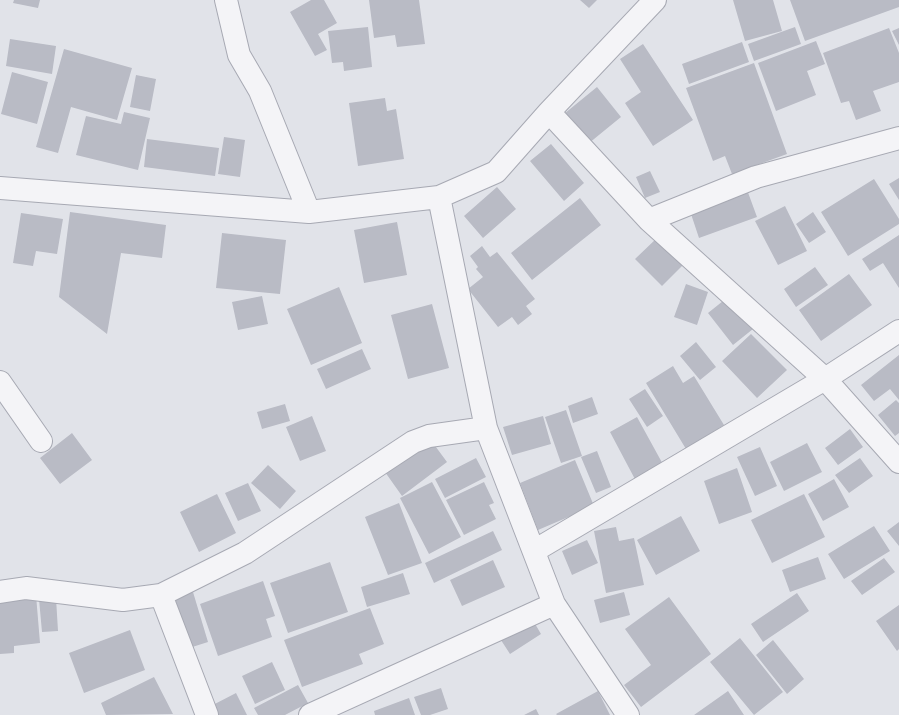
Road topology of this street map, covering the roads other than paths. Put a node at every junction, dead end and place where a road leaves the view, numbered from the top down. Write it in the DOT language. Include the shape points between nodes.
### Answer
graph roads {
  1 [pos="226,0"];
  2 [pos="655,0"];
  3 [pos="549,112"];
  4 [pos="899,138"];
  5 [pos="0,188"];
  6 [pos="439,197"];
  7 [pos="309,212"];
  8 [pos="649,220"];
  9 [pos="899,331"];
  10 [pos="825,380"];
  11 [pos="0,382"];
  12 [pos="486,428"];
  13 [pos="41,441"];
  14 [pos="899,462"];
  15 [pos="534,551"];
  16 [pos="0,592"];
  17 [pos="161,595"];
  18 [pos="554,604"];
  19 [pos="207,715"];
  20 [pos="310,715"];
  21 [pos="628,715"];
  1 -- 7 [label="street" via="239,55 260,91"];
  2 -- 3 [label="street"];
  3 -- 6 [label="street" via="496,172"];
  3 -- 8 [label="street"];
  4 -- 8 [label="street" via="756,177"];
  5 -- 7 [label="street"];
  6 -- 7 [label="street"];
  6 -- 12 [label="street"];
  8 -- 10 [label="street"];
  9 -- 10 [label="street"];
  10 -- 14 [label="street"];
  10 -- 15 [label="street"];
  11 -- 13 [label="street"];
  12 -- 15 [label="street"];
  12 -- 17 [label="street" via="429,436 413,442 245,553"];
  15 -- 18 [label="street"];
  16 -- 17 [label="street" via="26,588 123,600"];
  17 -- 19 [label="street"];
  18 -- 20 [label="street"];
  18 -- 21 [label="street"];
}
